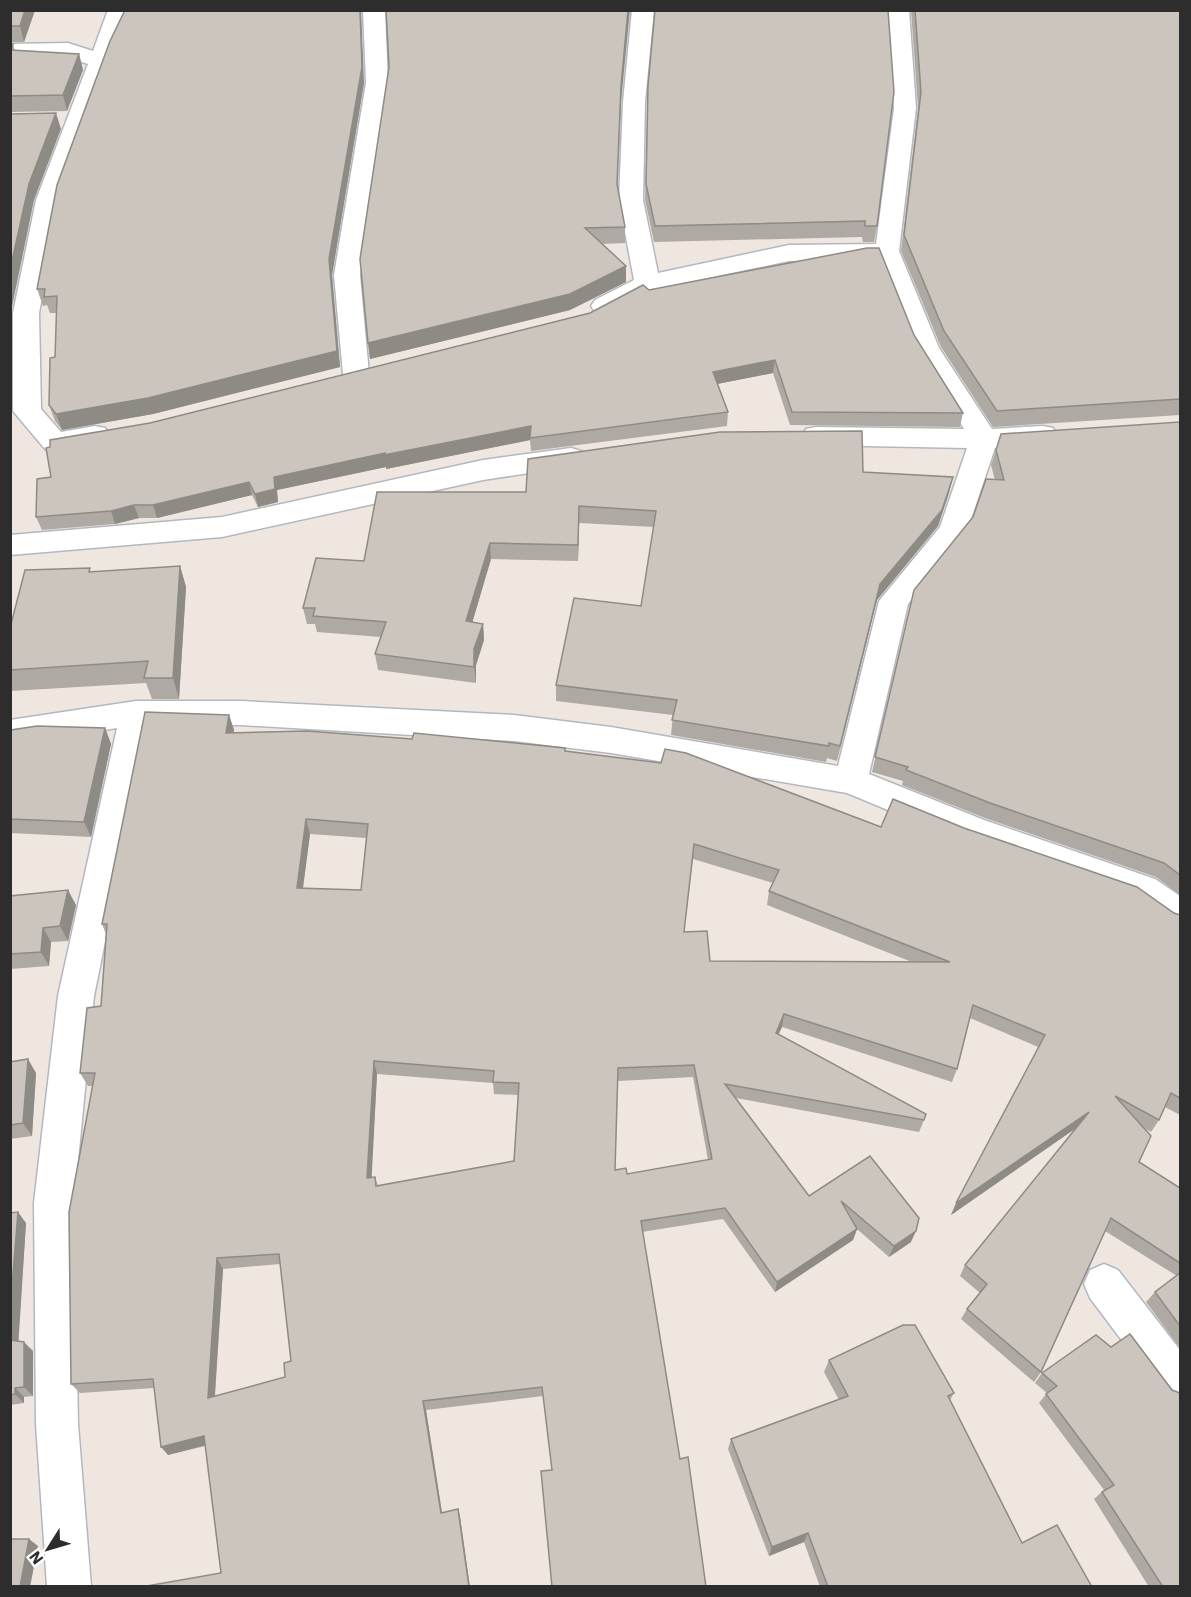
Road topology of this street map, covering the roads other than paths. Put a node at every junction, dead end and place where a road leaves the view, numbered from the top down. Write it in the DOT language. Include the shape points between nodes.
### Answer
graph roads {
  1 [pos="119,10"];
  2 [pos="375,10"];
  3 [pos="643,10"];
  4 [pos="898,10"];
  5 [pos="10,51"];
  6 [pos="100,61"];
  7 [pos="887,251"];
  8 [pos="647,283"];
  9 [pos="580,318"];
  10 [pos="356,374"];
  11 [pos="120,430"];
  12 [pos="1065,434"];
  13 [pos="788,436"];
  14 [pos="984,439"];
  15 [pos="601,454"];
  16 [pos="10,545"];
  17 [pos="136,713"];
  18 [pos="10,733"];
  19 [pos="851,781"];
  20 [pos="1180,915"];
  21 [pos="1104,1284"];
  22 [pos="1180,1383"];
  23 [pos="69,1587"];
  1 -- 6 [label="street"];
  2 -- 10 [label="street" via="377,83 347,275"];
  3 -- 8 [label="street" via="634,102 631,200"];
  4 -- 7 [label="street" via="905,108"];
  5 -- 6 [label="street" via="68,50"];
  6 -- 11 [label="street" via="66,120 48,200 26,313 27,411 55,442"];
  7 -- 8 [label="street" via="789,253"];
  7 -- 14 [label="street" via="926,348"];
  8 -- 9 [label="street"];
  12 -- 14 [label="street"];
  13 -- 14 [label="street"];
  14 -- 19 [label="street" via="953,531 894,601"];
  15 -- 16 [label="street" via="483,470 222,527"];
  17 -- 18 [label="street"];
  17 -- 19 [label="street" via="241,713 514,728 611,740"];
  17 -- 23 [label="street" via="76,996 54,1203 57,1424"];
  19 -- 20 [label="street" via="972,830 1143,889"];
  21 -- 22 [label="street"];
}
